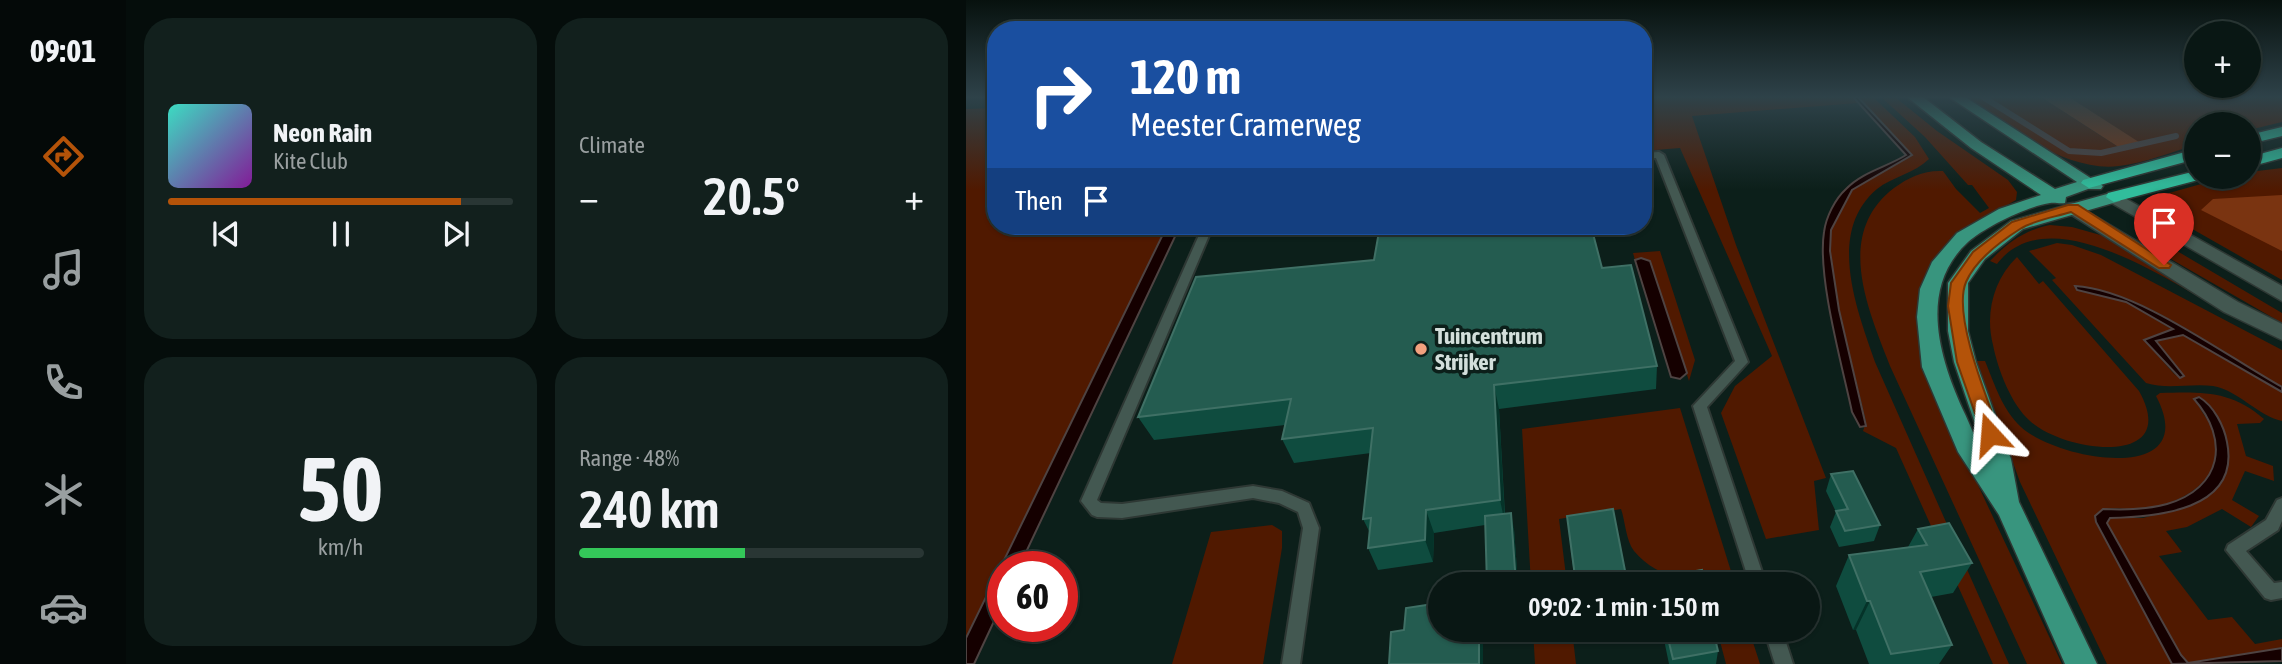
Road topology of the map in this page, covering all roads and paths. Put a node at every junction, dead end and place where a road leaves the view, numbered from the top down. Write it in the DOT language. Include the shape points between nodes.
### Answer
graph roads {
  1 [pos="1954,128"];
  2 [pos="2004,128"];
  3 [pos="2282,131"];
  4 [pos="2261,137"];
  5 [pos="2282,153"];
  6 [pos="1652,155"];
  7 [pos="2184,157"];
  8 [pos="2261,159"];
  9 [pos="2184,179"];
  10 [pos="2089,183"];
  11 [pos="2113,197"];
  12 [pos="2063,201"];
  13 [pos="1204,235"];
  14 [pos="2282,295"];
  15 [pos="2282,333"];
  16 [pos="2282,505"];
  17 [pos="1754,572"];
  18 [pos="2282,590"];
  19 [pos="1777,642"];
  20 [pos="1290,664"];
  21 [pos="1784,664"];
  22 [pos="2081,664"];
  1 -- 12 [label="main road"];
  2 -- 10 [label="main road"];
  3 -- 4 [label="highway"];
  5 -- 8 [label="highway"];
  6 -- 17 [label="lane" via="1659,155 1741,362 1700,406"];
  7 -- 10 [label="highway"];
  9 -- 11 [label="highway"];
  10 -- 11 [label="main road"];
  10 -- 12 [label="main road"];
  11 -- 12 [label="main road"];
  11 -- 14 [label="main road"];
  12 -- 15 [label="main road" via="2231,307"];
  12 -- 22 [label="main road" via="2017,225 1978,256 1958,283 1956,306 1962,351 1999,459 2010,508"];
  13 -- 20 [label="lane" via="1089,501 1097,510 1122,512 1252,492 1282,497 1304,508 1311,528"];
  16 -- 18 [label="lane" via="2272,525 2234,550 2271,592"];
  19 -- 21 [label="lane"];
}
